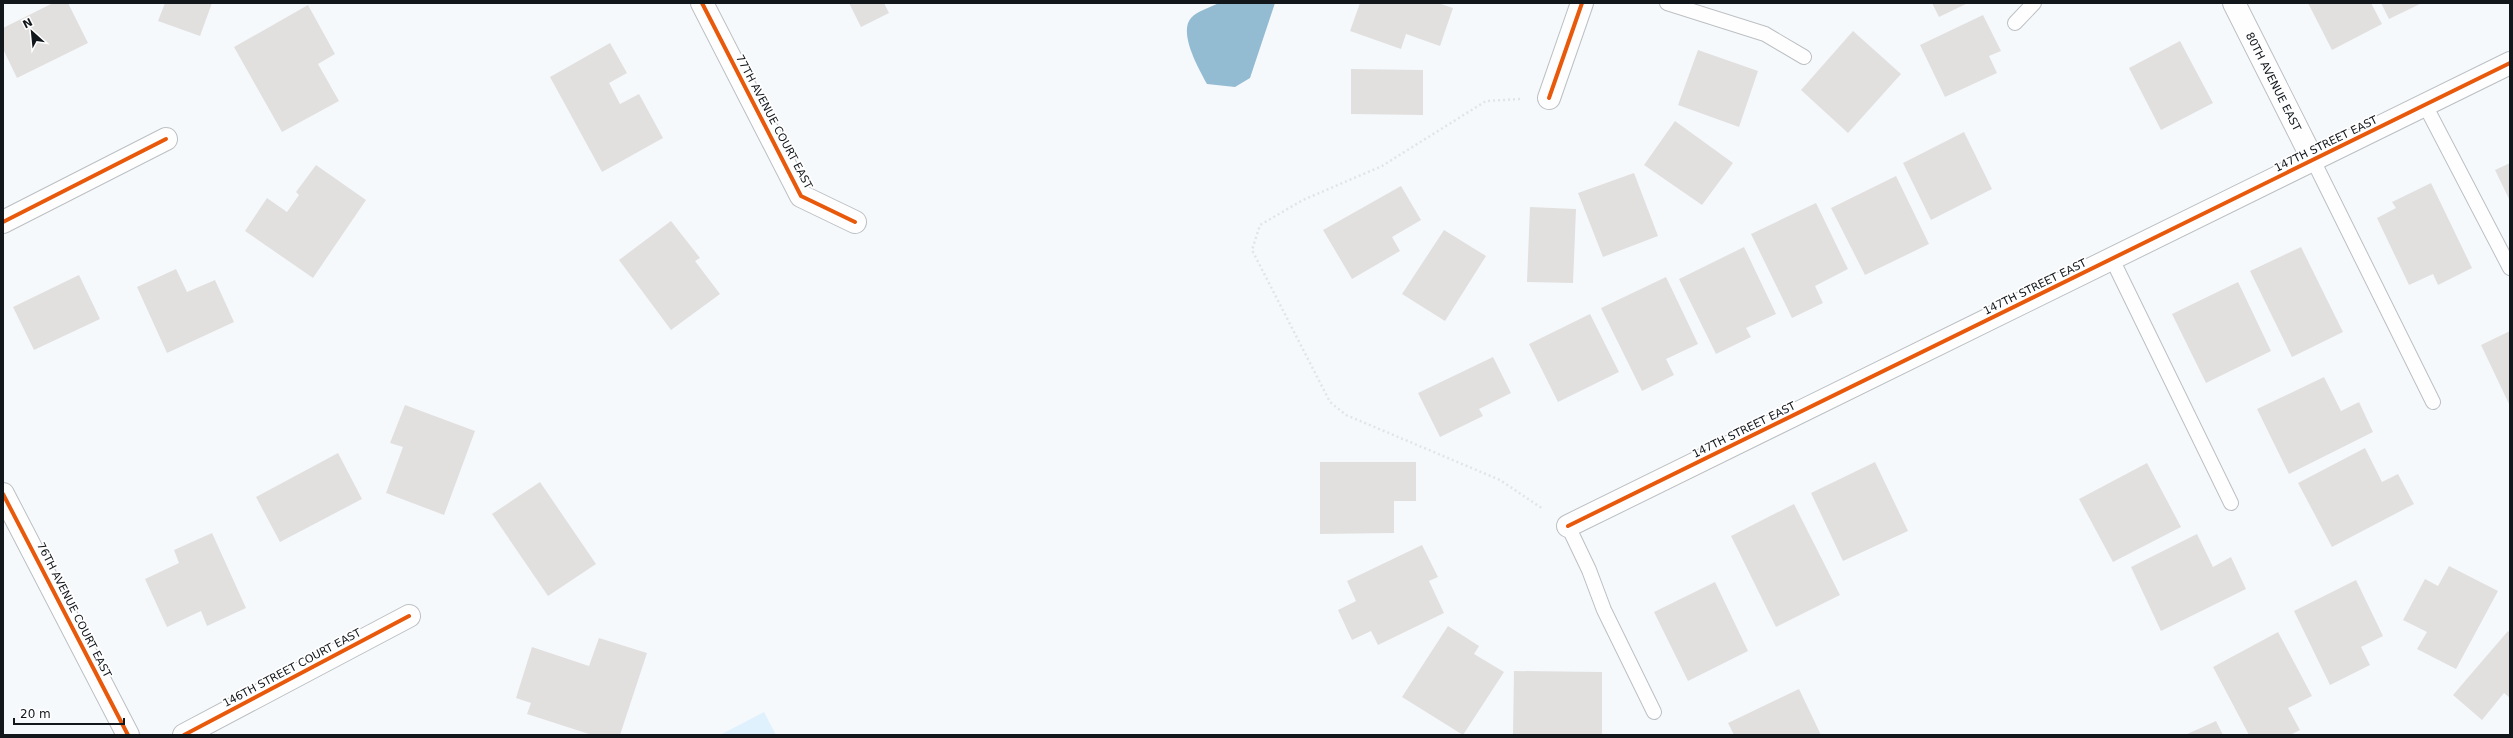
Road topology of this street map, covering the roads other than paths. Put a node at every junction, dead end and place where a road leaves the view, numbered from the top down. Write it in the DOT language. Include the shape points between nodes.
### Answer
graph roads {
  1 [pos="702,3"];
  2 [pos="1582,3"];
  3 [pos="1667,3"];
  4 [pos="2034,3"];
  5 [pos="2234,3"];
  6 [pos="2015,23"];
  7 [pos="1804,58"];
  8 [pos="2510,63"];
  9 [pos="1549,98"];
  10 [pos="2425,105"];
  11 [pos="166,139"];
  12 [pos="2312,160"];
  13 [pos="3,222"];
  14 [pos="855,222"];
  15 [pos="2112,259"];
  16 [pos="2510,268"];
  17 [pos="2434,402"];
  18 [pos="3,494"];
  19 [pos="2231,503"];
  20 [pos="1568,526"];
  21 [pos="409,616"];
  22 [pos="1654,712"];
  23 [pos="128,735"];
  24 [pos="184,735"];
  1 -- 14 [label="street, 77TH AVENUE COURT EAST" via="801,196"];
  2 -- 9 [label="street"];
  3 -- 7 [label="lane" via="1765,34"];
  4 -- 6 [label="lane"];
  5 -- 12 [label="street, 80TH AVENUE EAST"];
  8 -- 10 [label="street, 147TH STREET EAST"];
  10 -- 12 [label="street, 147TH STREET EAST"];
  10 -- 16 [label="lane"];
  11 -- 13 [label="street"];
  12 -- 15 [label="street, 147TH STREET EAST"];
  12 -- 17 [label="lane"];
  15 -- 19 [label="lane"];
  15 -- 20 [label="street, 147TH STREET EAST"];
  18 -- 23 [label="street, 76TH AVENUE COURT EAST"];
  20 -- 22 [label="lane" via="1590,570 1604,610"];
  21 -- 24 [label="street, 146TH STREET COURT EAST"];
}
